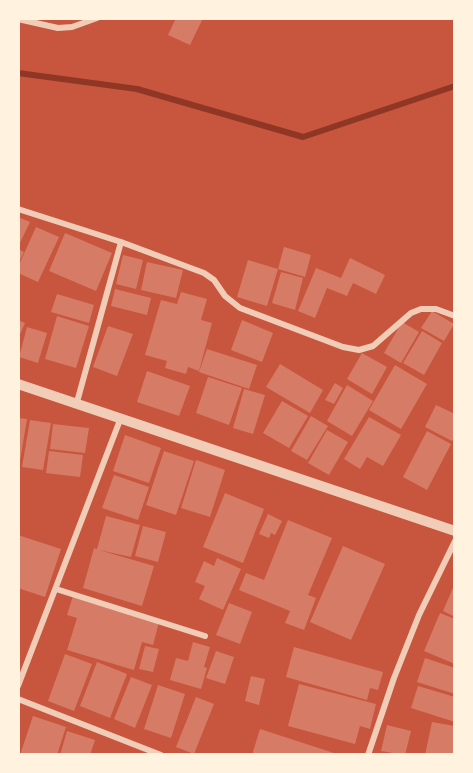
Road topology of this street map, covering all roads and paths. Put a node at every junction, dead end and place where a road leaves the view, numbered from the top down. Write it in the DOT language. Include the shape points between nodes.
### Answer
graph roads {
  1 [pos="97,18"];
  2 [pos="18,19"];
  3 [pos="18,209"];
  4 [pos="121,242"];
  5 [pos="455,316"];
  6 [pos="18,384"];
  7 [pos="77,402"];
  8 [pos="120,420"];
  9 [pos="455,531"];
  10 [pos="455,541"];
  11 [pos="56,589"];
  12 [pos="205,636"];
  13 [pos="18,686"];
  14 [pos="18,699"];
  15 [pos="161,755"];
  16 [pos="368,755"];
  1 -- 2 [label="street" via="58,28"];
  3 -- 4 [label="street"];
  4 -- 5 [label="street" via="204,273 240,308 343,347 358,350 373,346 417,310 436,309"];
  4 -- 7 [label="street"];
  6 -- 7 [label="street"];
  7 -- 8 [label="street"];
  8 -- 9 [label="street"];
  8 -- 11 [label="street"];
  10 -- 16 [label="street" via="419,615"];
  11 -- 12 [label="street"];
  11 -- 13 [label="street"];
  14 -- 15 [label="street"];
}
